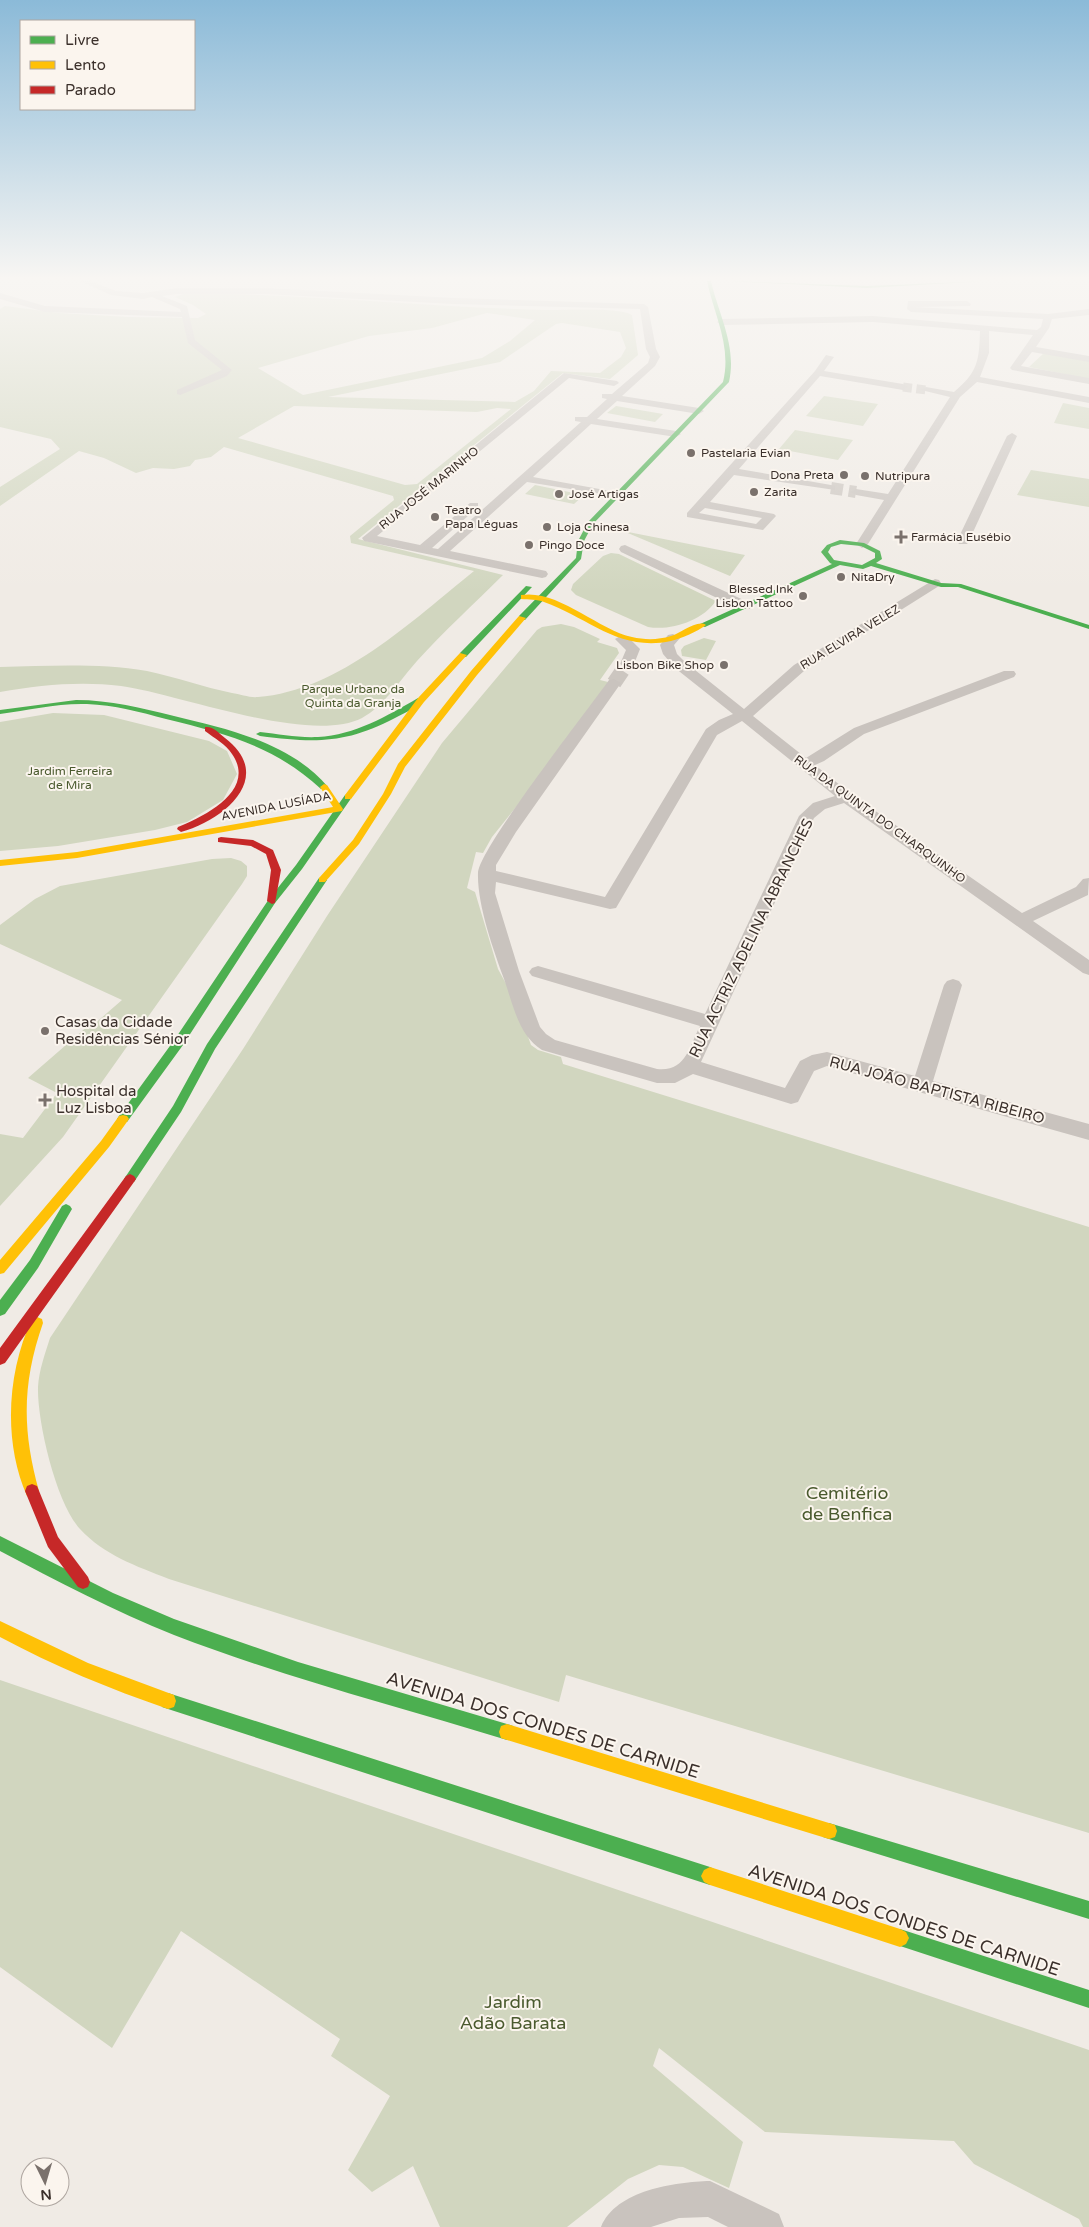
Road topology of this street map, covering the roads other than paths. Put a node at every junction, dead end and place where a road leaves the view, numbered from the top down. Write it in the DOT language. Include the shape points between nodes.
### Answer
graph roads {
  1 [pos="197,385"];
  2 [pos="555,385"];
  3 [pos="612,385"];
  4 [pos="629,385"];
  5 [pos="723,385"];
  6 [pos="807,385"];
  7 [pos="896,385"];
  8 [pos="968,385"];
  9 [pos="1007,385"];
  10 [pos="903,386"];
  11 [pos="926,390"];
  12 [pos="180,392"];
  13 [pos="600,395"];
  14 [pos="956,395"];
  15 [pos="615,398"];
  16 [pos="1089,400"];
  17 [pos="699,411"];
  18 [pos="588,421"];
  19 [pos="676,434"];
  20 [pos="1012,436"];
  21 [pos="731,471"];
  22 [pos="523,478"];
  23 [pos="831,488"];
  24 [pos="856,492"];
  25 [pos="616,495"];
  26 [pos="892,498"];
  27 [pos="480,499"];
  28 [pos="702,504"];
  29 [pos="581,541"];
  30 [pos="963,541"];
  31 [pos="862,544"];
  32 [pos="569,549"];
  33 [pos="625,549"];
  34 [pos="422,550"];
  35 [pos="440,554"];
  36 [pos="876,560"];
  37 [pos="553,564"];
  38 [pos="838,564"];
  39 [pos="541,575"];
  40 [pos="935,583"];
  41 [pos="959,585"];
  42 [pos="540,597"];
  43 [pos="515,599"];
  44 [pos="745,606"];
  45 [pos="556,619"];
  46 [pos="538,621"];
  47 [pos="590,622"];
  48 [pos="1089,627"];
  49 [pos="511,633"];
  50 [pos="673,638"];
  51 [pos="622,639"];
  52 [pos="627,664"];
  53 [pos="1009,674"];
  54 [pos="614,683"];
  55 [pos="421,700"];
  56 [pos="0,712"];
  57 [pos="745,715"];
  58 [pos="203,725"];
  59 [pos="230,732"];
  60 [pos="804,764"];
  61 [pos="401,766"];
  62 [pos="378,788"];
  63 [pos="364,797"];
  64 [pos="846,797"];
  65 [pos="340,808"];
  66 [pos="343,824"];
  67 [pos="174,839"];
  68 [pos="340,839"];
  69 [pos="137,845"];
  70 [pos="0,863"];
  71 [pos="327,872"];
  72 [pos="486,874"];
  73 [pos="1089,883"];
  74 [pos="272,902"];
  75 [pos="1019,921"];
  76 [pos="1089,969"];
  77 [pos="538,972"];
  78 [pos="954,985"];
  79 [pos="710,1022"];
  80 [pos="690,1066"];
  81 [pos="922,1085"];
  82 [pos="1089,1132"];
  83 [pos="105,1144"];
  84 [pos="35,1226"];
  85 [pos="0,1250"];
  86 [pos="0,1269"];
  87 [pos="48,1294"];
  88 [pos="0,1310"];
  89 [pos="0,1359"];
  90 [pos="0,1542"];
  91 [pos="91,1590"];
  92 [pos="0,1629"];
  93 [pos="0,1642"];
  94 [pos="30,1645"];
  95 [pos="1089,1910"];
  96 [pos="1089,1999"];
  97 [pos="619,2227"];
  98 [pos="766,2227"];
  1 -- 12 [label="street"];
  2 -- 34 [label="street, RUA JOSÉ MARINHO" via="368,538"];
  3 -- 13 [label="street"];
  4 -- 15 [label="street"];
  5 -- 17 [label="main road"];
  6 -- 21 [label="street"];
  7 -- 10 [label="street"];
  8 -- 14 [label="street"];
  9 -- 16 [label="street"];
  11 -- 14 [label="street"];
  13 -- 15 [label="street"];
  13 -- 18 [label="street" via="570,421"];
  14 -- 26 [label="street"];
  15 -- 17 [label="street"];
  15 -- 18 [label="street"];
  17 -- 19 [label="main road"];
  18 -- 19 [label="street"];
  18 -- 22 [label="street"];
  19 -- 25 [label="main road"];
  20 -- 30 [label="street"];
  21 -- 23 [label="street"];
  21 -- 28 [label="street"];
  22 -- 25 [label="street"];
  22 -- 35 [label="street"];
  24 -- 26 [label="street"];
  25 -- 29 [label="main road" via="590,523"];
  26 -- 31 [label="street"];
  27 -- 34 [label="street"];
  28 -- 28 [label="street" via="740,511 770,516 760,528 691,515"];
  29 -- 32 [label="main road"];
  29 -- 42 [label="main road" via="579,558"];
  31 -- 36 [label="main road" via="874,549"];
  31 -- 38 [label="main road" via="840,542 826,549 824,552 828,559"];
  33 -- 44 [label="street"];
  34 -- 35 [label="street, RUA JOSÉ MARINHO"];
  35 -- 39 [label="street, RUA JOSÉ MARINHO"];
  36 -- 38 [label="main road" via="853,567"];
  36 -- 40 [label="main road"];
  36 -- 41 [label="main road" via="950,578"];
  37 -- 39 [label="main road"];
  38 -- 44 [label="main road"];
  39 -- 42 [label="main road" via="533,589"];
  39 -- 43 [label="main road"];
  40 -- 41 [label="main road"];
  40 -- 57 [label="street, RUA ELVIRA VELEZ" via="799,668"];
  41 -- 48 [label="main road"];
  42 -- 43 [label="main road"];
  42 -- 47 [label="main road"];
  42 -- 49 [label="main road"];
  43 -- 55 [label="main road"];
  44 -- 50 [label="main road"];
  45 -- 47 [label="main road"];
  46 -- 49 [label="main road"];
  47 -- 51 [label="main road"];
  49 -- 61 [label="main road" via="450,701"];
  50 -- 51 [label="main road" via="648,643"];
  50 -- 57 [label="street, RUA DA QUINTA DO CHARQUINHO" via="667,645 670,656"];
  51 -- 52 [label="street" via="633,649"];
  53 -- 60 [label="street" via="860,731"];
  54 -- 72 [label="street" via="492,856"];
  55 -- 59 [label="main road" via="374,727 347,736 302,739"];
  55 -- 65 [label="main road"];
  56 -- 58 [label="main road, AVENIDA LUSÍADA" via="85,702 124,706"];
  57 -- 60 [label="street, RUA DA QUINTA DO CHARQUINHO"];
  57 -- 72 [label="street, RUA ELVIRA VELEZ" via="711,732 610,904"];
  58 -- 59 [label="main road, AVENIDA LUSÍADA"];
  58 -- 69 [label="main road" via="238,757 243,768 238,790 206,818"];
  59 -- 65 [label="main road, AVENIDA LUSÍADA" via="290,757 323,782"];
  60 -- 64 [label="street, RUA DA QUINTA DO CHARQUINHO"];
  61 -- 62 [label="main road"];
  61 -- 71 [label="main road" via="356,842"];
  63 -- 65 [label="main road"];
  64 -- 75 [label="street, RUA DA QUINTA DO CHARQUINHO"];
  64 -- 79 [label="street, RUA ACTRIZ ADELINA ABRANCHES" via="820,806 806,816"];
  65 -- 66 [label="main road"];
  65 -- 67 [label="main road, AVENIDA LUSÍADA"];
  65 -- 74 [label="main road"];
  67 -- 69 [label="main road, AVENIDA LUSÍADA"];
  67 -- 74 [label="main road" via="238,840 266,849 278,867"];
  68 -- 71 [label="main road"];
  69 -- 70 [label="main road, AVENIDA LUSÍADA" via="50,860"];
  71 -- 87 [label="main road" via="212,1047 177,1109"];
  72 -- 80 [label="street, RUA ACTRIZ ADELINA ABRANCHES" via="490,911 534,1034 549,1045 657,1076 679,1075"];
  73 -- 75 [label="street" via="1082,891"];
  74 -- 83 [label="main road" via="179,1042"];
  75 -- 76 [label="street, RUA DA QUINTA DO CHARQUINHO"];
  77 -- 79 [label="street"];
  78 -- 81 [label="street"];
  79 -- 80 [label="street, RUA ACTRIZ ADELINA ABRANCHES"];
  80 -- 81 [label="street, RUA JOÃO BAPTISTA RIBEIRO" via="791,1097 801,1070 819,1059 834,1060"];
  81 -- 82 [label="street, RUA JOÃO BAPTISTA RIBEIRO"];
  83 -- 84 [label="main road"];
  83 -- 88 [label="main road" via="34,1264"];
  84 -- 85 [label="main road"];
  84 -- 86 [label="main road"];
  87 -- 89 [label="main road"];
  87 -- 91 [label="main road" via="22,1367 18,1416 27,1472 49,1536"];
  90 -- 91 [label="main road, AVENIDA DOS CONDES DE CARNIDE"];
  91 -- 95 [label="main road, AVENIDA DOS CONDES DE CARNIDE" via="174,1627 280,1664"];
  92 -- 94 [label="main road, AVENIDA DOS CONDES DE CARNIDE"];
  93 -- 94 [label="main road"];
  94 -- 96 [label="main road, AVENIDA DOS CONDES DE CARNIDE" via="123,1686"];
  97 -- 98 [label="street" via="647,2209 679,2200 710,2199"];
}
